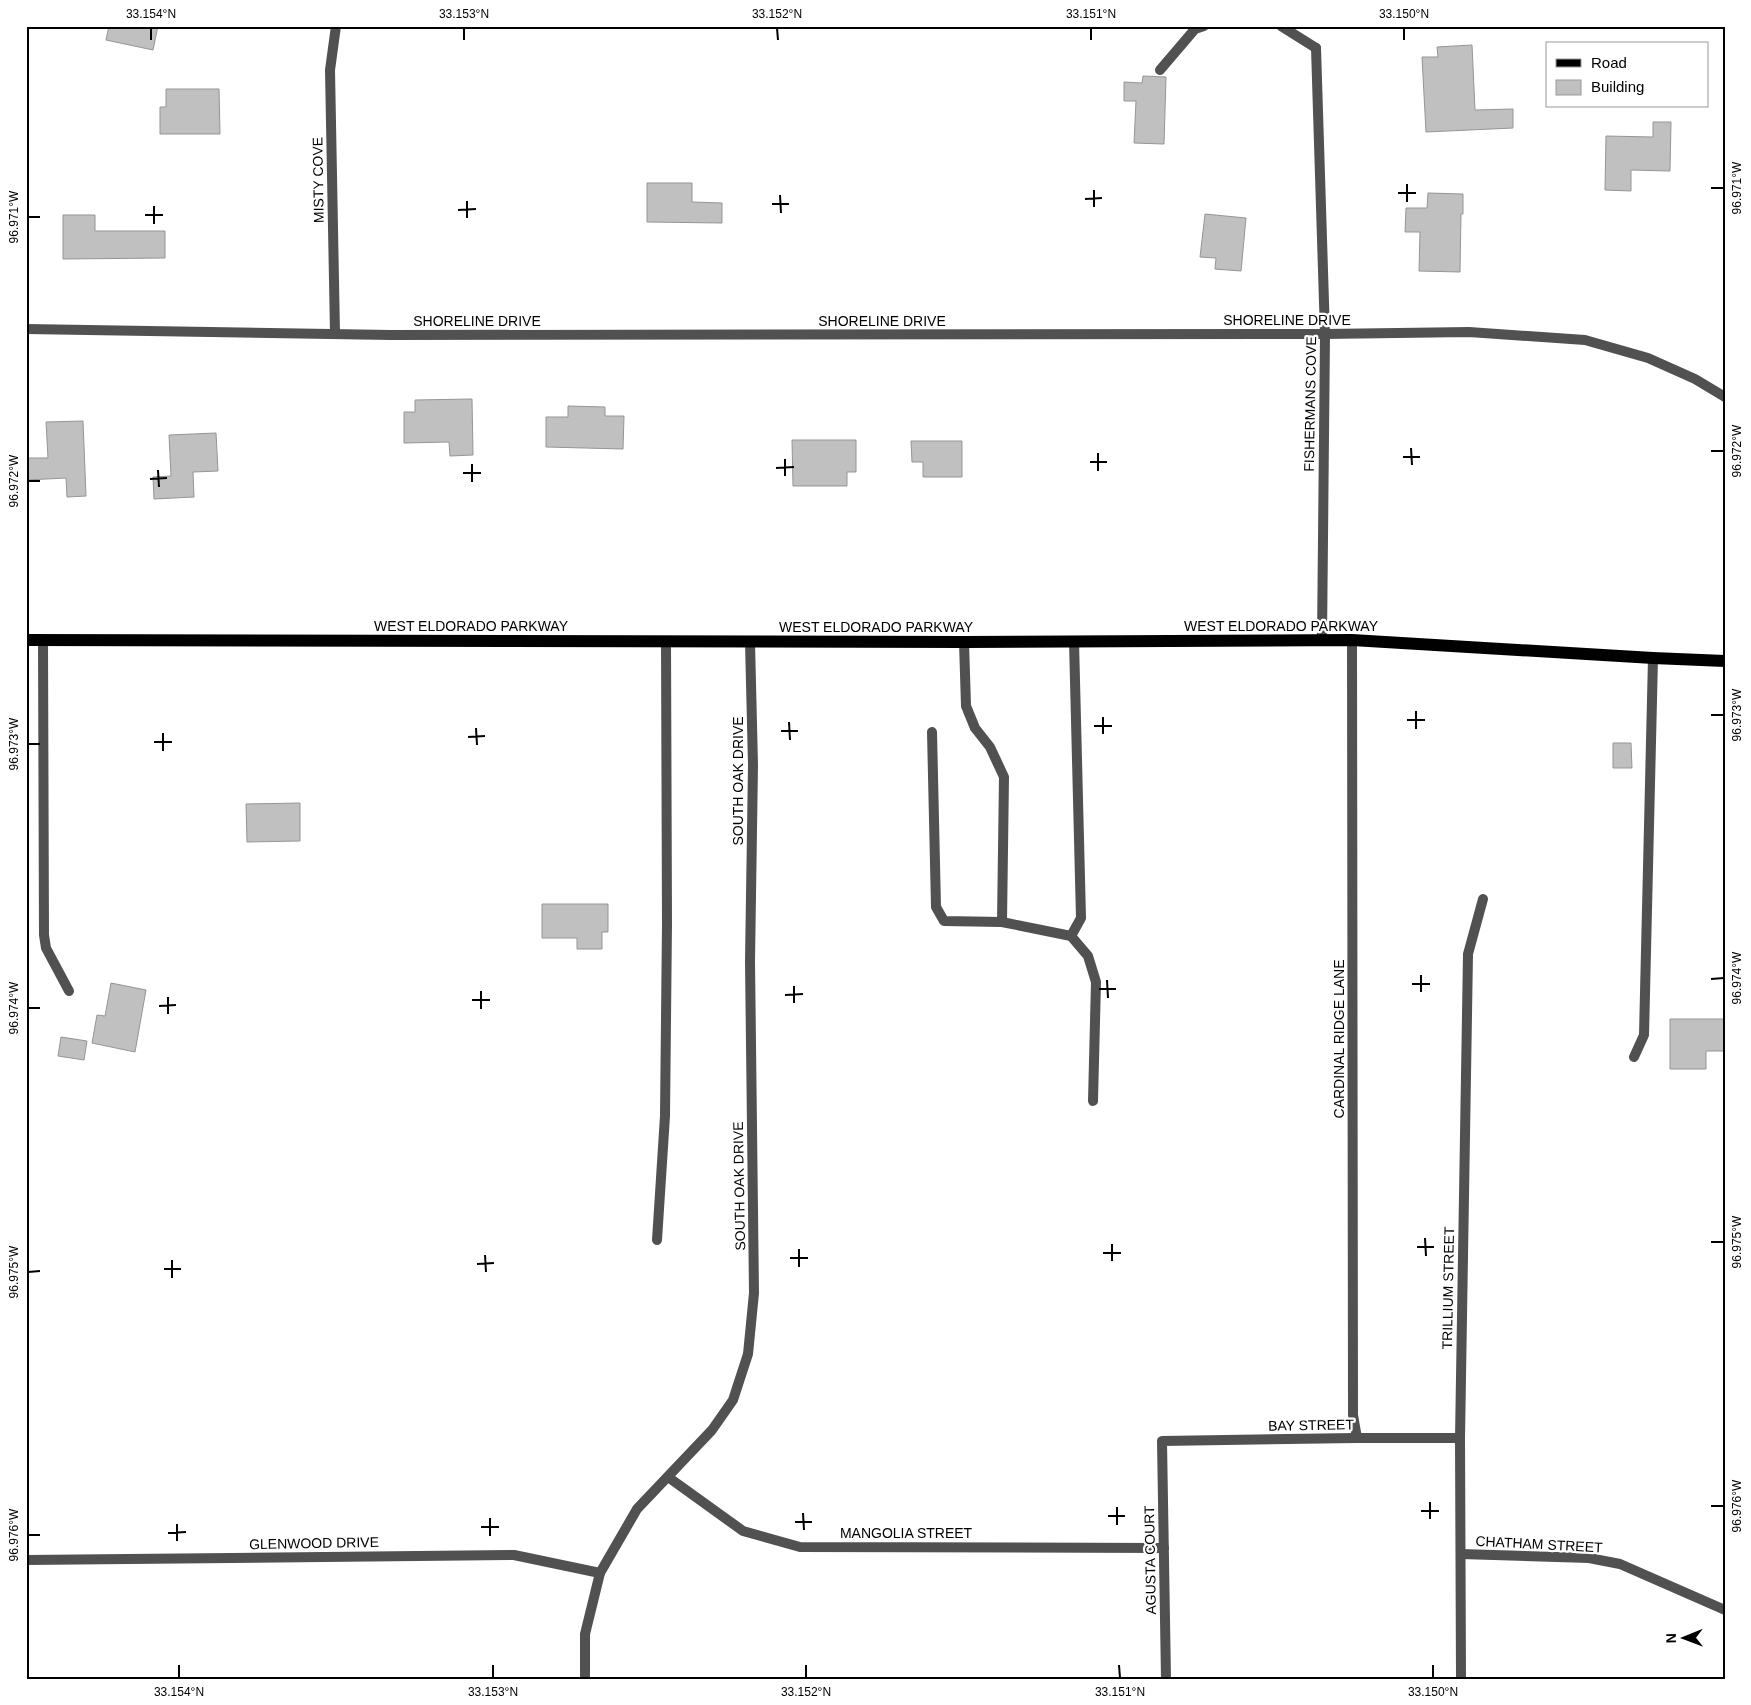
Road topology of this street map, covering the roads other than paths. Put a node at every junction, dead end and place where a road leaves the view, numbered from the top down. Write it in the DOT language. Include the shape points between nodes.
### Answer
graph roads {
  1 [pos="336,26"];
  2 [pos="1204,26"];
  3 [pos="1281,26"];
  4 [pos="1160,70"];
  5 [pos="26,329"];
  6 [pos="335,333"];
  7 [pos="1325,334"];
  8 [pos="1725,397"];
  9 [pos="26,640"];
  10 [pos="44,640"];
  11 [pos="1322,640"];
  12 [pos="1352,640"];
  13 [pos="666,641"];
  14 [pos="1074,641"];
  15 [pos="750,642"];
  16 [pos="964,642"];
  17 [pos="1653,658"];
  18 [pos="1725,661"];
  19 [pos="932,732"];
  20 [pos="1483,899"];
  21 [pos="1002,922"];
  22 [pos="1071,936"];
  23 [pos="69,991"];
  24 [pos="1634,1057"];
  25 [pos="1092,1102"];
  26 [pos="657,1240"];
  27 [pos="1357,1438"];
  28 [pos="1460,1438"];
  29 [pos="1162,1441"];
  30 [pos="668,1477"];
  31 [pos="1164,1548"];
  32 [pos="1461,1554"];
  33 [pos="26,1560"];
  34 [pos="600,1573"];
  35 [pos="1725,1610"];
  36 [pos="585,1679"];
  37 [pos="1166,1679"];
  38 [pos="1461,1679"];
  1 -- 6 [label="street, MISTY COVE" via="330,70"];
  2 -- 4 [label="street" via="1195,29"];
  3 -- 7 [label="street, FISHERMANS COVE" via="1316,48"];
  5 -- 6 [label="street, SHORELINE DRIVE"];
  6 -- 7 [label="street, SHORELINE DRIVE"];
  7 -- 8 [label="street, SHORELINE DRIVE" via="1469,332 1585,340 1648,358 1695,379"];
  7 -- 11 [label="street, FISHERMANS COVE"];
  9 -- 10 [label="main road, WEST ELDORADO PARKWAY"];
  10 -- 13 [label="main road, WEST ELDORADO PARKWAY"];
  10 -- 23 [label="street" via="44,935 46,948"];
  11 -- 12 [label="main road, WEST ELDORADO PARKWAY"];
  11 -- 14 [label="main road, WEST ELDORADO PARKWAY"];
  12 -- 17 [label="main road, WEST ELDORADO PARKWAY"];
  12 -- 27 [label="street, CARDINAL RIDGE LANE" via="1353,1414"];
  13 -- 15 [label="main road, WEST ELDORADO PARKWAY"];
  13 -- 26 [label="street" via="665,1116"];
  14 -- 16 [label="main road, WEST ELDORADO PARKWAY"];
  14 -- 22 [label="street" via="1082,918"];
  15 -- 16 [label="main road, WEST ELDORADO PARKWAY"];
  15 -- 30 [label="street, SOUTH OAK DRIVE" via="753,1302 748,1354 733,1400 712,1430"];
  16 -- 21 [label="street" via="966,706 1004,777"];
  17 -- 18 [label="main road, WEST ELDORADO PARKWAY"];
  17 -- 24 [label="street" via="1644,1035"];
  19 -- 21 [label="street" via="936,907 944,921"];
  20 -- 28 [label="street, TRILLIUM STREET" via="1468,954"];
  21 -- 22 [label="street"];
  22 -- 25 [label="street" via="1088,956 1096,982"];
  27 -- 28 [label="street, BAY STREET"];
  27 -- 29 [label="street, BAY STREET"];
  28 -- 32 [label="street, TRILLIUM STREET"];
  29 -- 31 [label="street, AGUSTA COURT"];
  30 -- 31 [label="street, MANGOLIA STREET" via="743,1531 800,1547"];
  30 -- 34 [label="street, SOUTH OAK DRIVE" via="637,1509"];
  31 -- 37 [label="street, AGUSTA COURT"];
  32 -- 35 [label="street, CHATHAM STREET" via="1589,1558 1612,1562"];
  32 -- 38 [label="street, TRILLIUM STREET"];
  33 -- 34 [label="street, GLENWOOD DRIVE" via="514,1555"];
  34 -- 36 [label="street, SOUTH OAK DRIVE" via="585,1634"];
}
